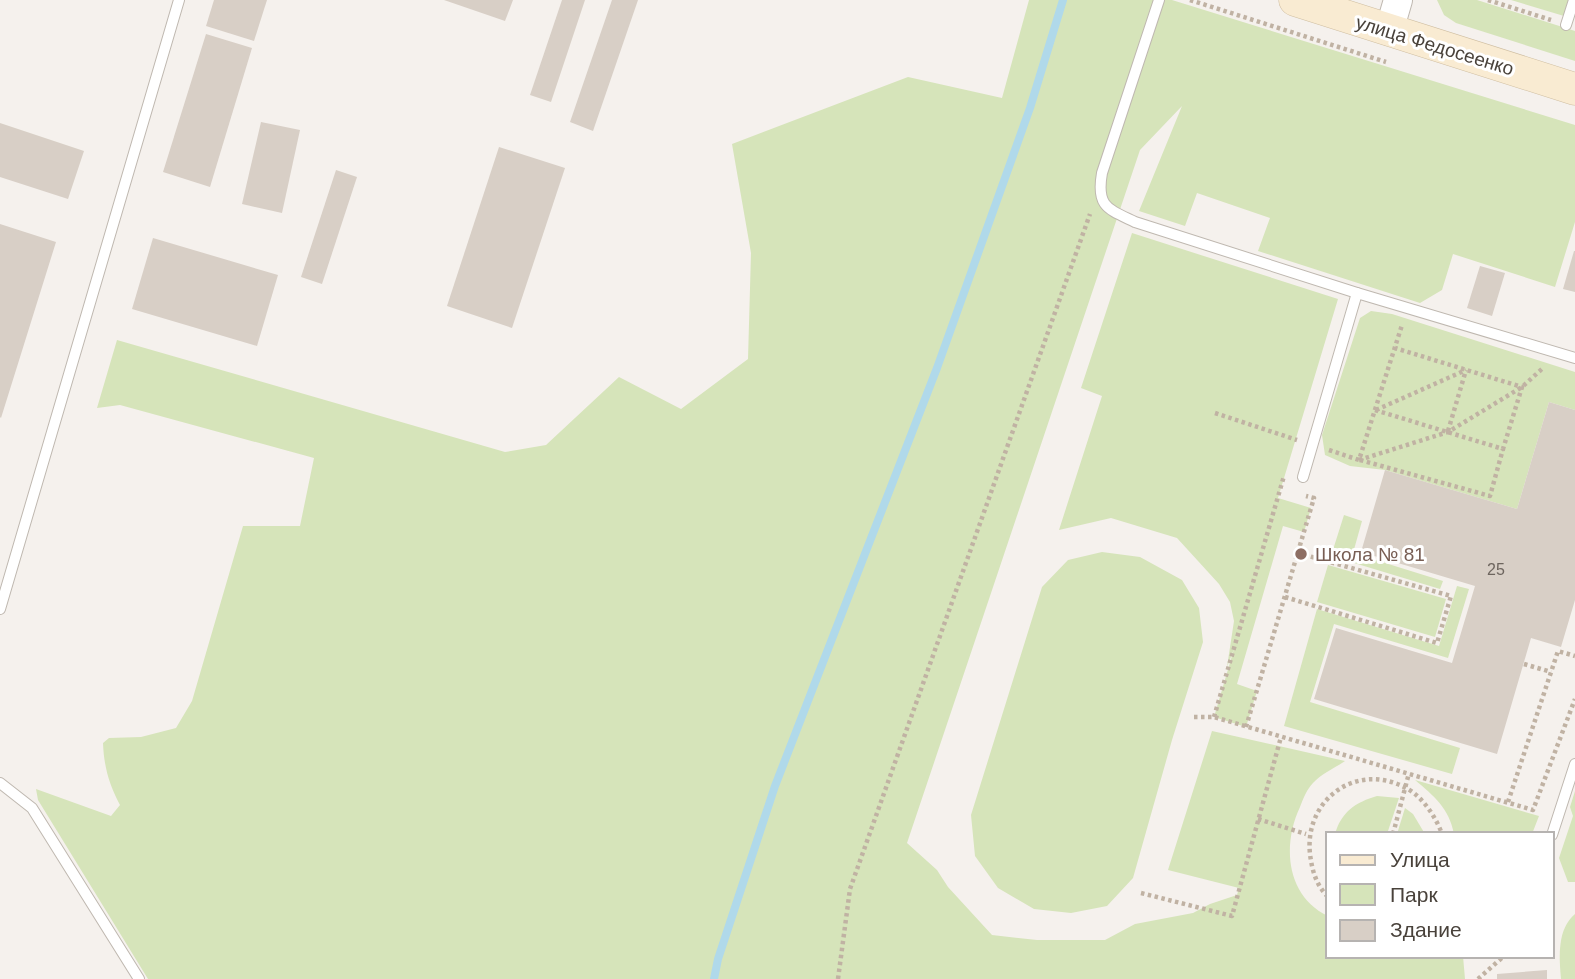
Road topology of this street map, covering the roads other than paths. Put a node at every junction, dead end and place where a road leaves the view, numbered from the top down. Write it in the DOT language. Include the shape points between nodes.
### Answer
graph roads {
  1 [pos="179,0"];
  2 [pos="1159,0"];
  3 [pos="1295,0"];
  4 [pos="1398,0"];
  5 [pos="1574,0"];
  6 [pos="1566,25"];
  7 [pos="1389,31"];
  8 [pos="1575,89"];
  9 [pos="1357,293"];
  10 [pos="1575,358"];
  11 [pos="1303,477"];
  12 [pos="0,609"];
  13 [pos="1575,764"];
  14 [pos="0,783"];
  15 [pos="1553,832"];
  16 [pos="139,979"];
  1 -- 12 [label="lane"];
  2 -- 9 [label="lane" via="1102,173 1102,201 1135,222"];
  3 -- 7 [label="main road, улица Федосеенко"];
  4 -- 7 [label="street"];
  5 -- 6 [label="lane"];
  7 -- 8 [label="main road, улица Федосеенко"];
  9 -- 10 [label="lane"];
  9 -- 11 [label="lane"];
  13 -- 15 [label="lane"];
  14 -- 16 [label="lane" via="32,808"];
}
